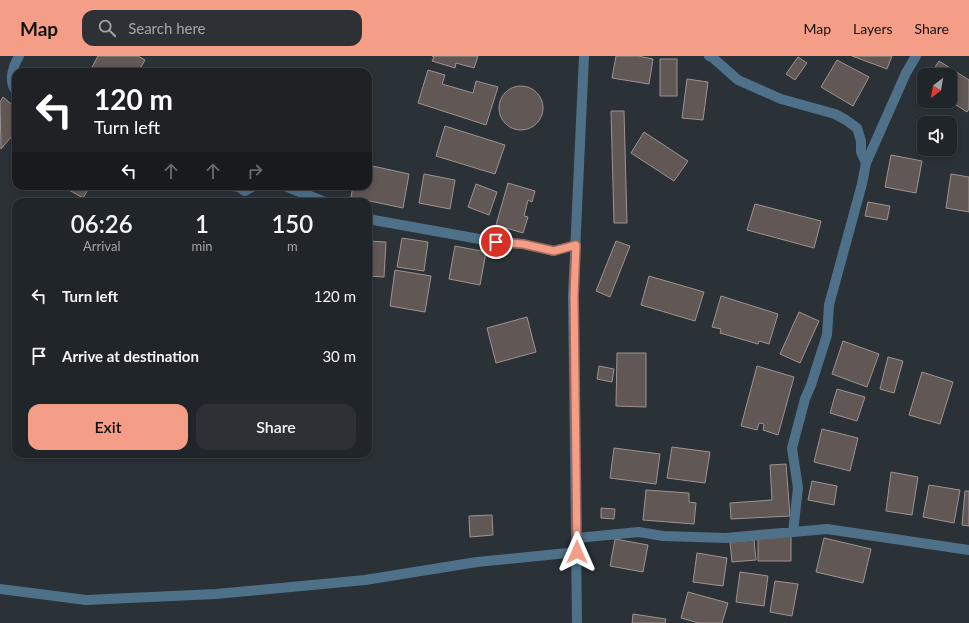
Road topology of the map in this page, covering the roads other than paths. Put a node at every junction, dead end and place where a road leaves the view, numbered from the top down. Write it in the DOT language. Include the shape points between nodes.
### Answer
graph roads {
  1 [pos="19,56"];
  2 [pos="584,56"];
  3 [pos="709,56"];
  4 [pos="916,56"];
  5 [pos="14,68"];
  6 [pos="866,162"];
  7 [pos="295,190"];
  8 [pos="315,198"];
  9 [pos="372,220"];
  10 [pos="576,245"];
  11 [pos="793,532"];
  12 [pos="577,538"];
  13 [pos="969,550"];
  14 [pos="577,552"];
  15 [pos="0,589"];
  16 [pos="577,623"];
  1 -- 5 [label="street"];
  2 -- 10 [label="street"];
  3 -- 6 [label="street" via="738,80 781,100 835,114 846,120 857,128 861,152"];
  4 -- 6 [label="street"];
  6 -- 11 [label="street" via="829,304 826,335 792,448 798,488"];
  7 -- 8 [label="street"];
  9 -- 10 [label="street" via="554,251"];
  10 -- 12 [label="street" via="574,296"];
  11 -- 12 [label="street" via="726,538 663,536 639,532"];
  11 -- 13 [label="street" via="827,529"];
  12 -- 14 [label="street"];
  14 -- 15 [label="street" via="477,562 365,580 216,594 86,600"];
  14 -- 16 [label="street"];
}
